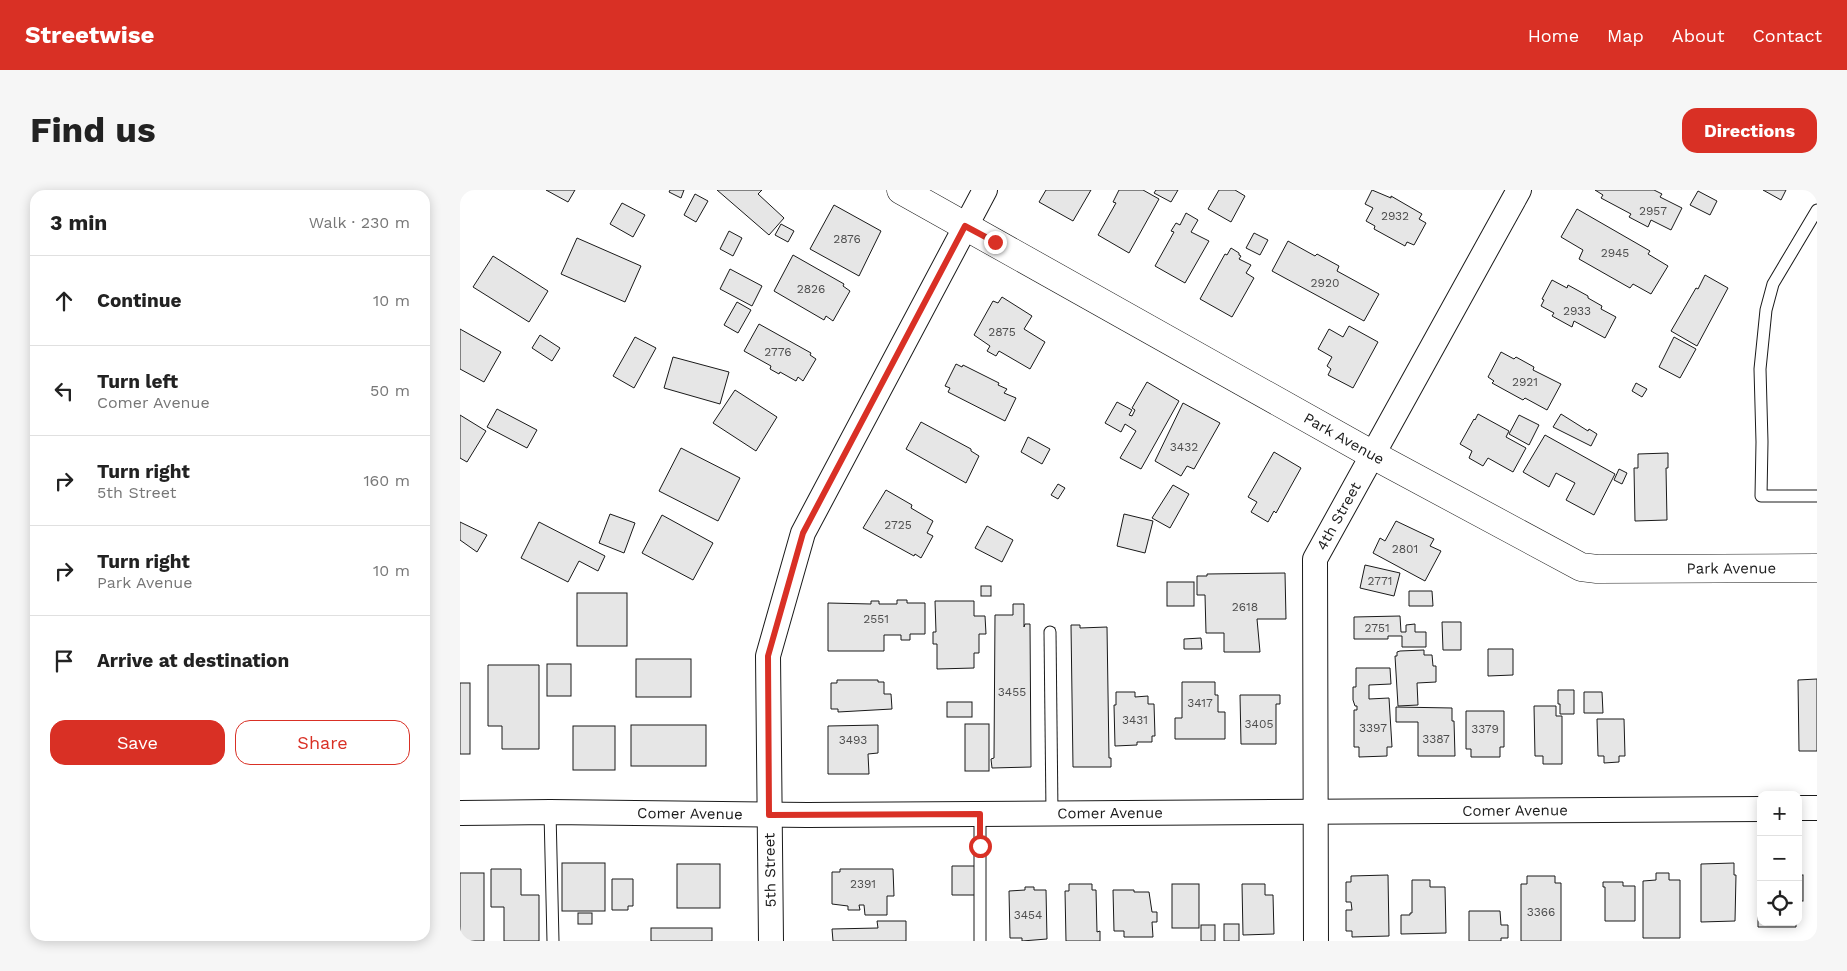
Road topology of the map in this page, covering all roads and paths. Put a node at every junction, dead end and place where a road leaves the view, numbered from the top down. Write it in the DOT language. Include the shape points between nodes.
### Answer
graph roads {
  1 [pos="901,190"];
  2 [pos="985,190"];
  3 [pos="1519,190"];
  4 [pos="1817,210"];
  5 [pos="965,226"];
  6 [pos="1373,455"];
  7 [pos="1817,496"];
  8 [pos="1817,568"];
  9 [pos="1050,632"];
  10 [pos="1802,808"];
  11 [pos="1817,808"];
  12 [pos="1757,809"];
  13 [pos="1315,811"];
  14 [pos="550,812"];
  15 [pos="460,813"];
  16 [pos="1052,813"];
  17 [pos="980,814"];
  18 [pos="769,815"];
  19 [pos="553,941"];
  20 [pos="771,941"];
  21 [pos="980,941"];
  22 [pos="1316,941"];
  1 -- 5 [label="street, Park Avenue"];
  2 -- 5 [label="street, 5th Street"];
  3 -- 6 [label="street, 4th Street"];
  4 -- 7 [label="lane" via="1772,284 1760,369 1761,496"];
  5 -- 6 [label="street, Park Avenue"];
  5 -- 18 [label="street, 5th Street" via="803,533 768,656"];
  6 -- 8 [label="street, Park Avenue" via="1581,567"];
  6 -- 13 [label="street, 4th Street" via="1315,559"];
  9 -- 16 [label="lane"];
  10 -- 11 [label="street"];
  12 -- 13 [label="street, Comer Avenue"];
  13 -- 16 [label="street, Comer Avenue"];
  13 -- 22 [label="street, 4th Street"];
  14 -- 15 [label="street, Comer Avenue"];
  14 -- 18 [label="street, Comer Avenue"];
  14 -- 19 [label="lane"];
  16 -- 17 [label="street, Comer Avenue"];
  17 -- 18 [label="street, Comer Avenue"];
  17 -- 21 [label="lane"];
  18 -- 20 [label="street, 5th Street"];
}
